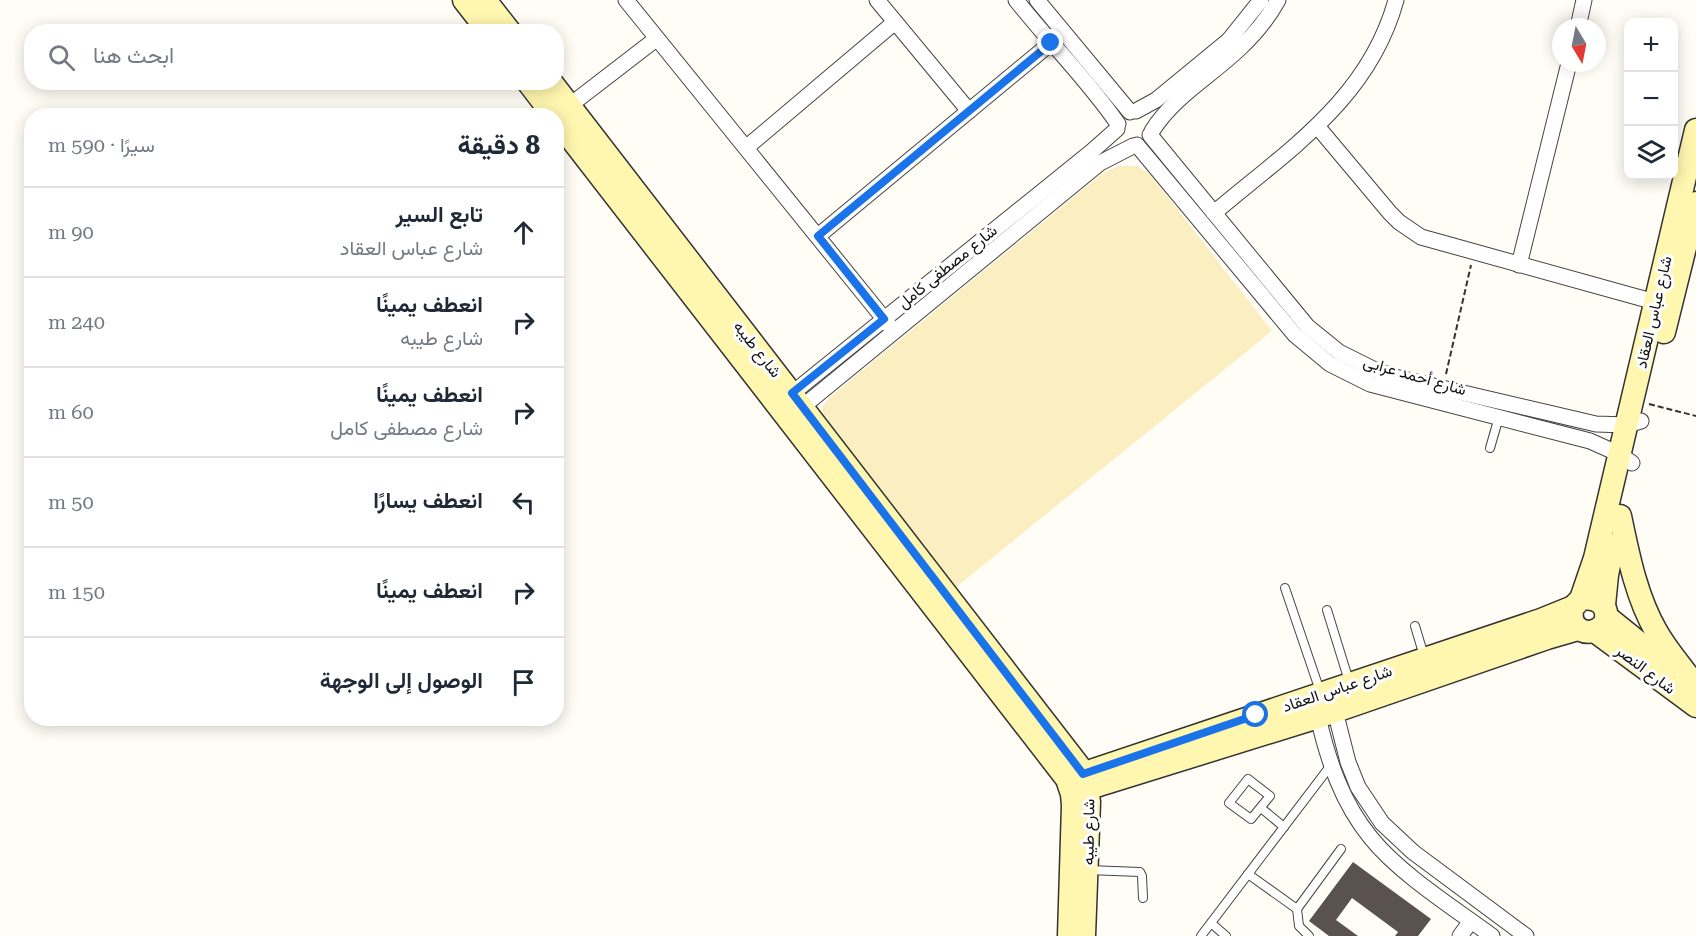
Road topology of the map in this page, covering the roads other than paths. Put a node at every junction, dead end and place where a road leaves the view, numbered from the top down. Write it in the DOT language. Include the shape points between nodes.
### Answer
graph roads {
  1 [pos="464,0"];
  2 [pos="485,0"];
  3 [pos="627,0"];
  4 [pos="877,0"];
  5 [pos="1016,0"];
  6 [pos="1037,0"];
  7 [pos="1261,0"];
  8 [pos="1278,0"];
  9 [pos="1396,0"];
  10 [pos="1584,0"];
  11 [pos="1580,18"];
  12 [pos="895,22"];
  13 [pos="483,24"];
  14 [pos="504,24"];
  15 [pos="656,39"];
  16 [pos="1051,43"];
  17 [pos="1567,72"];
  18 [pos="536,90"];
  19 [pos="553,90"];
  20 [pos="554,108"];
  21 [pos="558,108"];
  22 [pos="564,111"];
  23 [pos="969,111"];
  24 [pos="1133,111"];
  25 [pos="564,119"];
  26 [pos="1117,126"];
  27 [pos="1317,126"];
  28 [pos="1696,130"];
  29 [pos="1151,133"];
  30 [pos="1135,146"];
  31 [pos="747,147"];
  32 [pos="1691,173"];
  33 [pos="1696,203"];
  34 [pos="1214,213"];
  35 [pos="818,236"];
  36 [pos="1520,265"];
  37 [pos="1655,302"];
  38 [pos="884,319"];
  39 [pos="895,332"];
  40 [pos="790,406"];
  41 [pos="1638,416"];
  42 [pos="1499,417"];
  43 [pos="1490,448"];
  44 [pos="1625,459"];
  45 [pos="1620,516"];
  46 [pos="1285,588"];
  47 [pos="1577,603"];
  48 [pos="1327,610"];
  49 [pos="1596,621"];
  50 [pos="1415,626"];
  51 [pos="1424,658"];
  52 [pos="1349,683"];
  53 [pos="1696,688"];
  54 [pos="1321,693"];
  55 [pos="1696,706"];
  56 [pos="1327,714"];
  57 [pos="1331,765"];
  58 [pos="1077,784"];
  59 [pos="1261,808"];
  60 [pos="1284,827"];
  61 [pos="1341,849"];
  62 [pos="1087,870"];
  63 [pos="1248,874"];
  64 [pos="1143,898"];
  65 [pos="1297,909"];
  66 [pos="1471,921"];
  67 [pos="1210,923"];
  68 [pos="1069,936"];
  69 [pos="1084,936"];
  70 [pos="1201,936"];
  71 [pos="1226,936"];
  72 [pos="1310,936"];
  73 [pos="1460,936"];
  74 [pos="1492,936"];
  75 [pos="1526,936"];
  1 -- 13 [label="street"];
  2 -- 14 [label="street"];
  3 -- 15 [label="street"];
  4 -- 12 [label="street"];
  5 -- 16 [label="street"];
  6 -- 24 [label="street"];
  7 -- 24 [label="street" via="1229,40 1156,100"];
  8 -- 29 [label="street" via="1253,35 1173,104"];
  9 -- 27 [label="street" via="1366,69"];
  10 -- 11 [label="street"];
  12 -- 23 [label="street"];
  12 -- 31 [label="street"];
  15 -- 22 [label="street"];
  15 -- 31 [label="street"];
  16 -- 23 [label="street"];
  16 -- 26 [label="street" via="1098,96"];
  17 -- 36 [label="street"];
  18 -- 20 [label="street, شارع طيبه"];
  19 -- 21 [label="street, شارع طيبه"];
  23 -- 35 [label="street"];
  24 -- 26 [label="street" via="1124,114"];
  24 -- 29 [label="street" via="1149,118"];
  25 -- 40 [label="street, شارع طيبه"];
  26 -- 30 [label="street" via="1120,138"];
  26 -- 38 [label="street, شارع مصطفى كامل" via="1091,152"];
  27 -- 34 [label="street"];
  27 -- 36 [label="street" via="1399,222 1421,237"];
  28 -- 32 [label="street, شارع عباس العقاد"];
  29 -- 30 [label="street" via="1145,142"];
  29 -- 34 [label="street, شارع أحمد عرابى"];
  30 -- 39 [label="street, شارع مصطفى كامل" via="1100,164"];
  30 -- 42 [label="street, شارع أحمد عرابى" via="1312,351 1370,384"];
  31 -- 35 [label="street"];
  32 -- 37 [label="street, شارع عباس العقاد"];
  33 -- 41 [label="street, شارع عباس العقاد"];
  34 -- 41 [label="street, شارع أحمد عرابى" via="1293,311 1322,340 1375,370 1596,424"];
  35 -- 38 [label="street"];
  36 -- 37 [label="street"];
  37 -- 41 [label="street, شارع عباس العقاد"];
  38 -- 39 [label="street"];
  38 -- 40 [label="street, شارع مصطفى كامل"];
  39 -- 40 [label="street, شارع مصطفى كامل"];
  40 -- 58 [label="street, شارع طيبه"];
  41 -- 44 [label="street, شارع عباس العقاد"];
  42 -- 43 [label="lane"];
  42 -- 44 [label="street, شارع أحمد عرابى" via="1570,434"];
  44 -- 45 [label="street, شارع عباس العقاد"];
  44 -- 47 [label="street, شارع عباس العقاد"];
  45 -- 49 [label="street, شارع عباس العقاد"];
  45 -- 53 [label="street" via="1647,612 1664,644"];
  46 -- 54 [label="lane"];
  47 -- 49 [label="street" via="1594,598"];
  47 -- 49 [label="street" via="1571,619"];
  47 -- 51 [label="street, شارع عباس العقاد" via="1541,620"];
  48 -- 52 [label="lane"];
  49 -- 53 [label="street, شارع النصر"];
  49 -- 55 [label="street, شارع النصر"];
  49 -- 56 [label="street, شارع عباس العقاد"];
  50 -- 51 [label="lane"];
  51 -- 52 [label="street, شارع عباس العقاد"];
  52 -- 54 [label="street, شارع عباس العقاد"];
  54 -- 58 [label="street, شارع عباس العقاد"];
  56 -- 57 [label="street"];
  56 -- 58 [label="street, شارع عباس العقاد"];
  56 -- 75 [label="street" via="1358,787 1382,823 1413,852"];
  57 -- 60 [label="lane"];
  57 -- 66 [label="street" via="1348,803 1370,837 1400,867"];
  58 -- 62 [label="street, شارع طيبه"];
  58 -- 68 [label="street, شارع طيبه"];
  59 -- 59 [label="lane" via="1269,795 1249,779 1230,801 1249,819"];
  59 -- 60 [label="lane"];
  60 -- 63 [label="lane"];
  61 -- 65 [label="lane"];
  62 -- 64 [label="lane" via="1140,872"];
  62 -- 69 [label="street, شارع طيبه"];
  63 -- 65 [label="lane"];
  63 -- 67 [label="lane"];
  65 -- 72 [label="lane" via="1299,926"];
  66 -- 73 [label="street"];
  66 -- 74 [label="street"];
  67 -- 70 [label="lane"];
  67 -- 71 [label="lane"];
}
